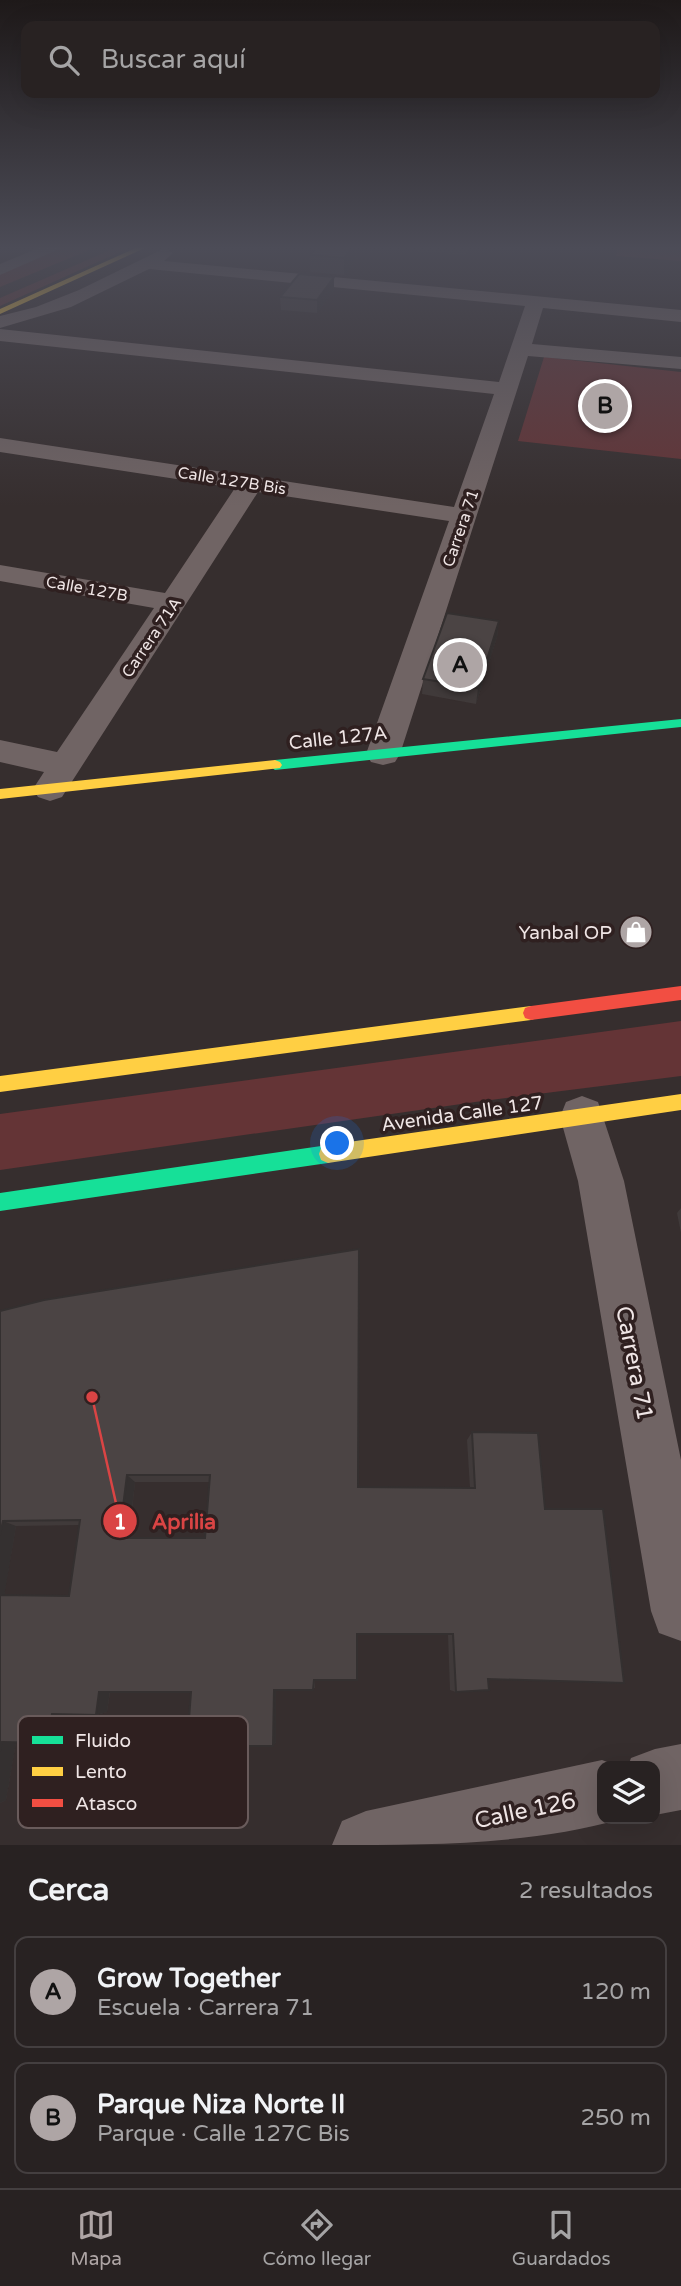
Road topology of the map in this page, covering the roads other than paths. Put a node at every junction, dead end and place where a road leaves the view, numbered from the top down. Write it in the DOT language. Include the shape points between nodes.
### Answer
graph roads {
  1 [pos="526,333"];
  2 [pos="0,335"];
  3 [pos="27,337"];
  4 [pos="521,349"];
  5 [pos="9,353"];
  6 [pos="681,363"];
  7 [pos="507,389"];
  8 [pos="0,445"];
  9 [pos="251,483"];
  10 [pos="464,516"];
  11 [pos="0,573"];
  12 [pos="174,603"];
  13 [pos="681,723"];
  14 [pos="0,751"];
  15 [pos="383,754"];
  16 [pos="58,777"];
  17 [pos="0,794"];
  18 [pos="681,993"];
  19 [pos="0,1084"];
  20 [pos="681,1102"];
  21 [pos="582,1117"];
  22 [pos="0,1202"];
  23 [pos="681,1611"];
  24 [pos="681,1777"];
  25 [pos="660,1781"];
  26 [pos="597,1794"];
  27 [pos="366,1845"];
  1 -- 4 [label="street, Carrera 71"];
  2 -- 3 [label="street"];
  3 -- 5 [label="street"];
  3 -- 7 [label="street"];
  4 -- 6 [label="street"];
  4 -- 7 [label="street, Carrera 71"];
  7 -- 10 [label="street, Carrera 71"];
  8 -- 9 [label="street, Calle 127B Bis"];
  9 -- 10 [label="street, Calle 127B Bis"];
  9 -- 12 [label="street, Carrera 71A"];
  10 -- 15 [label="street, Carrera 71"];
  11 -- 12 [label="street, Calle 127B"];
  12 -- 16 [label="street, Carrera 71A"];
  13 -- 15 [label="main road, Calle 127A"];
  14 -- 16 [label="street"];
  15 -- 16 [label="main road, Calle 127A"];
  16 -- 17 [label="main road, Calle 127A"];
  18 -- 19 [label="main road"];
  20 -- 21 [label="main road, Avenida Calle 127"];
  21 -- 22 [label="main road, Avenida Calle 127"];
  21 -- 23 [label="street, Carrera 71" via="601,1181"];
  24 -- 25 [label="street"];
  26 -- 27 [label="street, Calle 126"];
}
